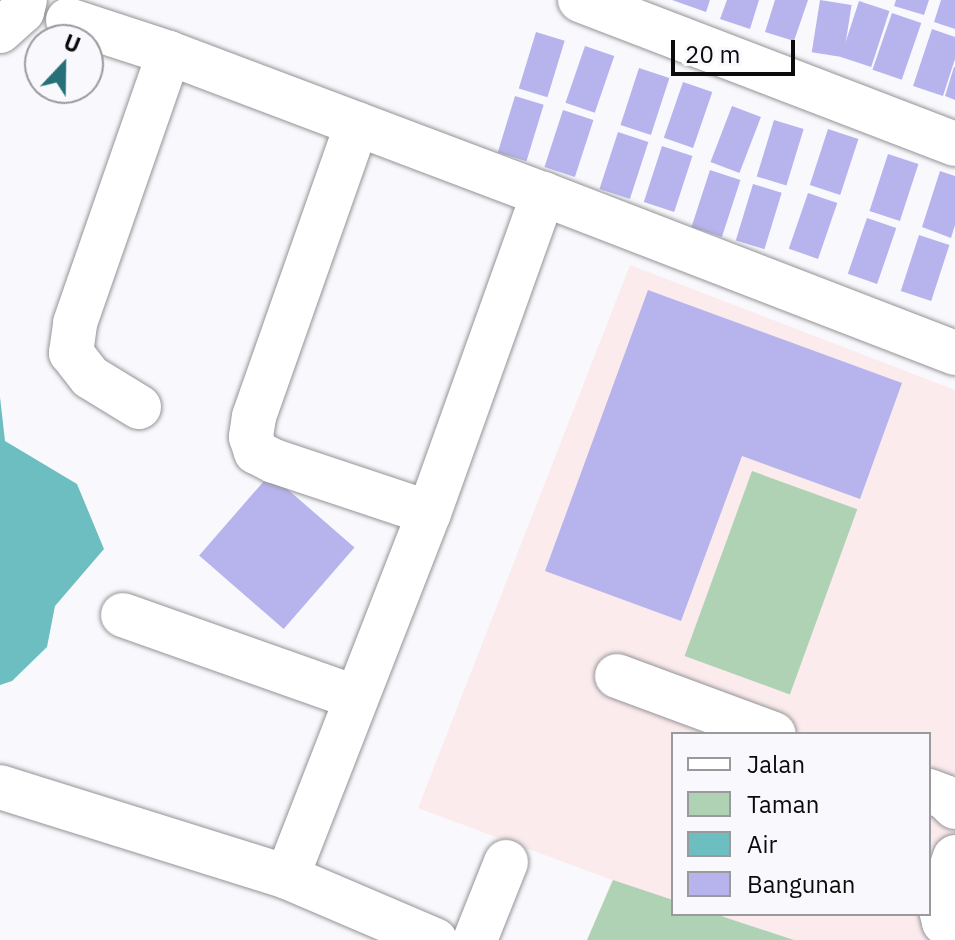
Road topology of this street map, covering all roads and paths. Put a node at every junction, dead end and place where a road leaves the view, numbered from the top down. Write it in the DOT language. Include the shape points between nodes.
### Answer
graph roads {
  1 [pos="580,0"];
  2 [pos="68,20"];
  3 [pos="169,53"];
  4 [pos="357,124"];
  5 [pos="955,144"];
  6 [pos="543,194"];
  7 [pos="955,353"];
  8 [pos="139,407"];
  9 [pos="429,513"];
  10 [pos="123,615"];
  11 [pos="617,676"];
  12 [pos="355,697"];
  13 [pos="769,732"];
  14 [pos="0,787"];
  15 [pos="931,792"];
  16 [pos="955,807"];
  17 [pos="955,857"];
  18 [pos="506,862"];
  19 [pos="287,877"];
  20 [pos="955,929"];
  21 [pos="435,940"];
  22 [pos="475,940"];
  1 -- 5 [label="street"];
  2 -- 3 [label="street"];
  3 -- 4 [label="street"];
  3 -- 8 [label="street" via="75,323 71,353 90,377"];
  4 -- 6 [label="street"];
  4 -- 9 [label="street" via="251,437 256,452 274,461"];
  6 -- 7 [label="street"];
  6 -- 9 [label="street"];
  9 -- 12 [label="street"];
  10 -- 12 [label="street"];
  11 -- 13 [label="street"];
  12 -- 19 [label="street"];
  14 -- 19 [label="street"];
  15 -- 16 [label="street"];
  17 -- 20 [label="street" via="939,902 944,922"];
  18 -- 22 [label="street"];
  19 -- 21 [label="street"];
}
